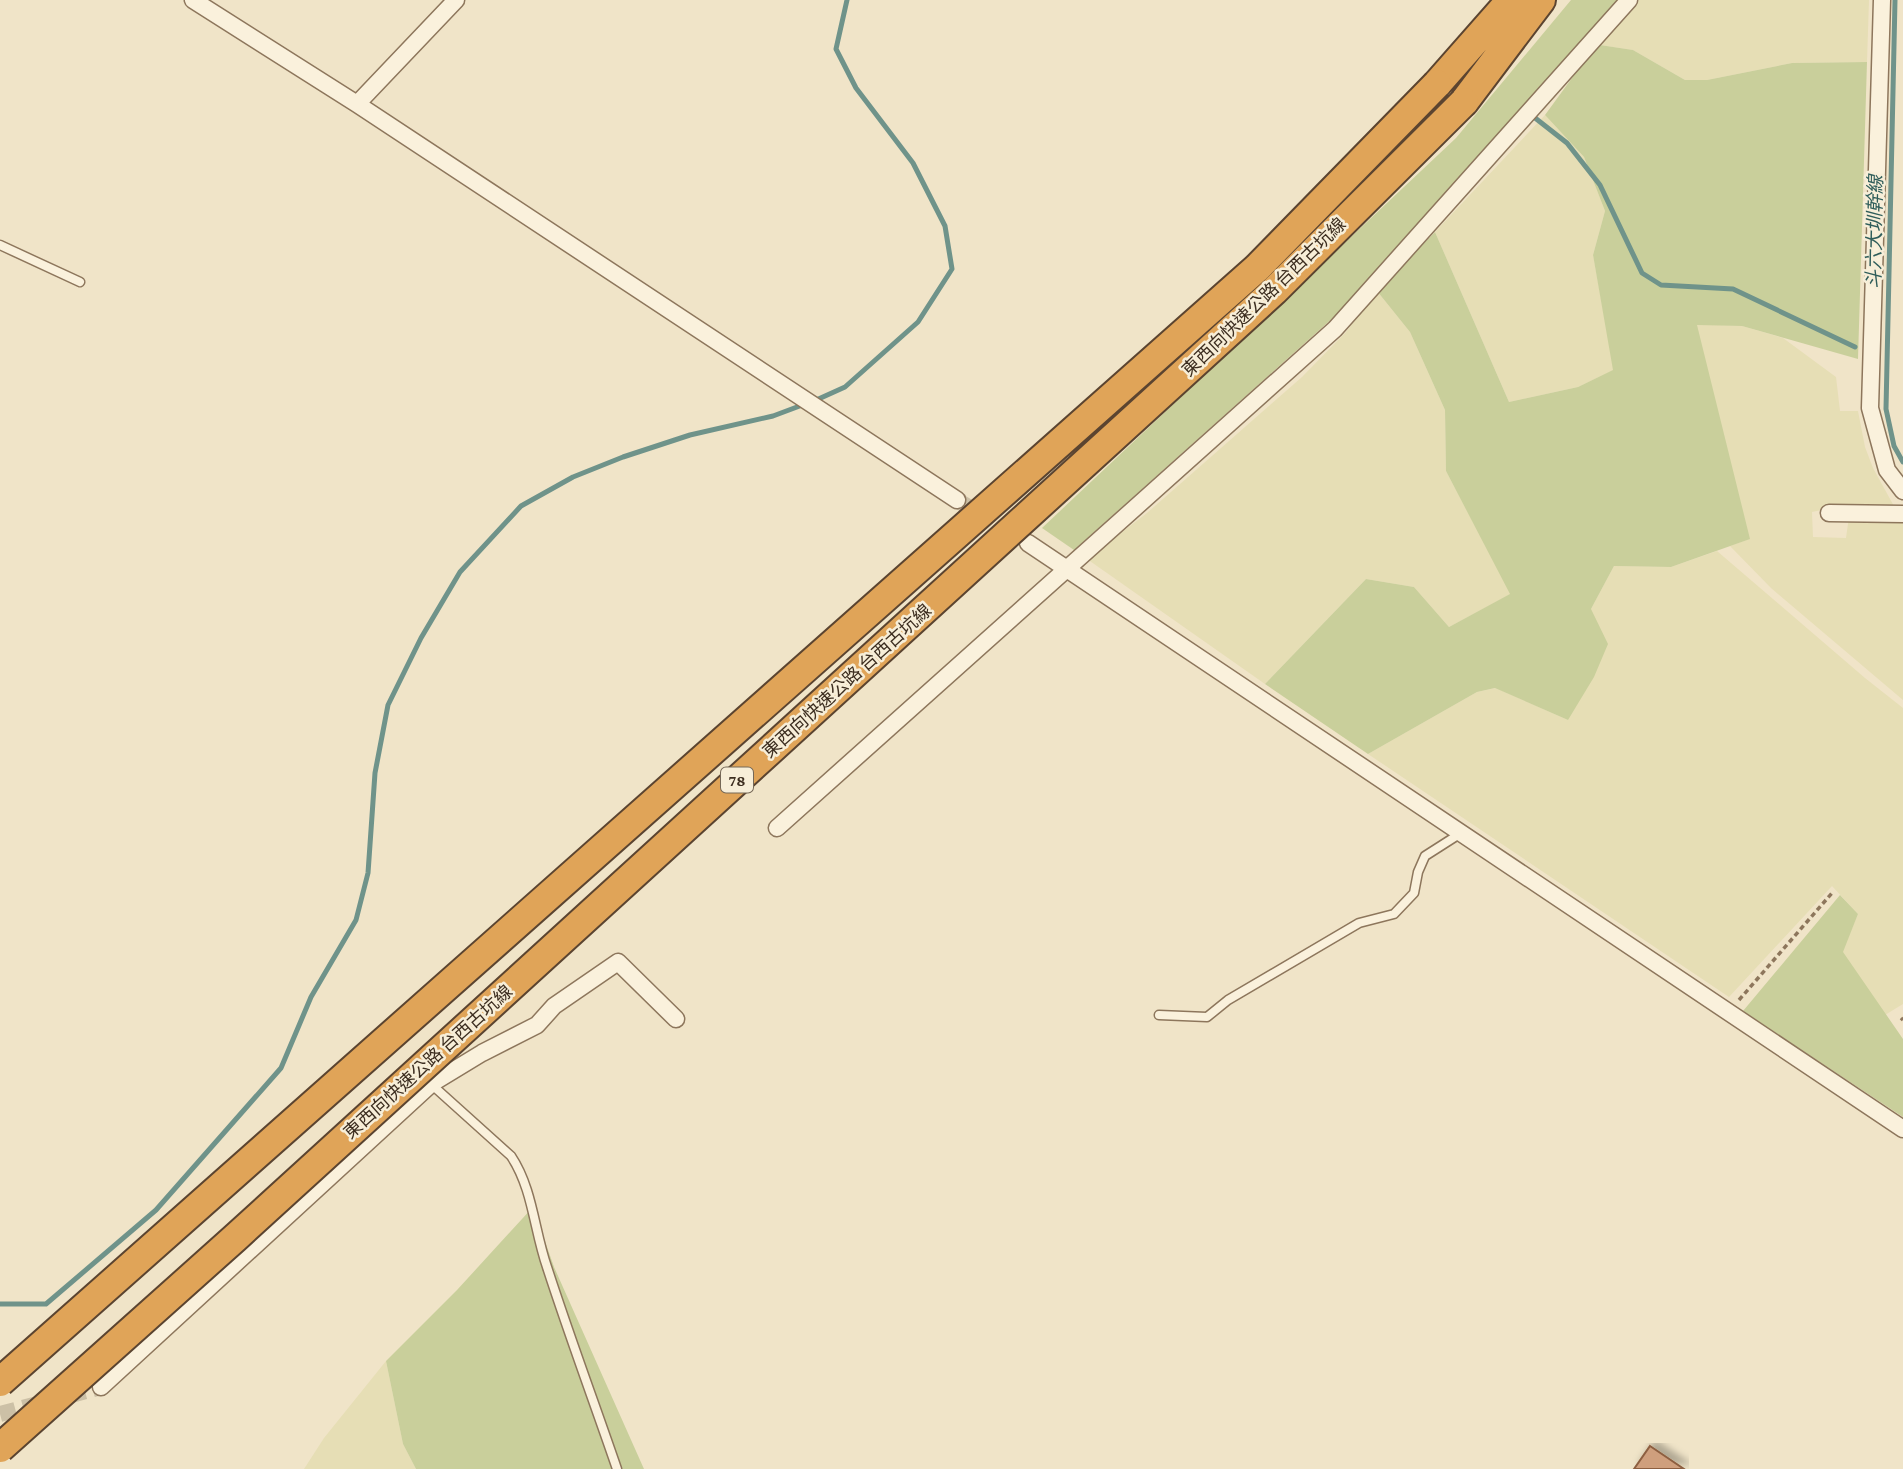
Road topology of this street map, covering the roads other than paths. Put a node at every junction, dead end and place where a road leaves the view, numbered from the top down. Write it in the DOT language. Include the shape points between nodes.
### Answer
graph roads {
  1 [pos="193,0"];
  2 [pos="456,0"];
  3 [pos="1541,0"];
  4 [pos="1552,0"];
  5 [pos="1629,0"];
  6 [pos="1882,0"];
  7 [pos="1505,6"];
  8 [pos="1491,66"];
  9 [pos="357,104"];
  10 [pos="0,245"];
  11 [pos="80,282"];
  12 [pos="1903,491"];
  13 [pos="957,500"];
  14 [pos="1829,513"];
  15 [pos="1903,514"];
  16 [pos="1028,543"];
  17 [pos="1066,567"];
  18 [pos="777,828"];
  19 [pos="1461,833"];
  20 [pos="1159,1015"];
  21 [pos="676,1019"];
  22 [pos="431,1084"];
  23 [pos="1903,1129"];
  24 [pos="0,1382"];
  25 [pos="101,1387"];
  26 [pos="0,1448"];
  27 [pos="617,1469"];
  1 -- 9 [label="street"];
  2 -- 9 [label="street"];
  3 -- 8 [label="highway"];
  4 -- 8 [label="highway"];
  5 -- 17 [label="street" via="1335,329"];
  6 -- 12 [label="street" via="1870,408 1887,470"];
  7 -- 24 [label="highway, 東西向快速公路 台西古坑線 / 78, bridge" via="1437,84 1257,268"];
  8 -- 26 [label="highway, 東西向快速公路 台西古坑線 / 78, bridge" via="1464,102 1274,291"];
  9 -- 13 [label="street"];
  10 -- 11 [label="lane"];
  14 -- 15 [label="street"];
  16 -- 17 [label="street"];
  17 -- 18 [label="street"];
  17 -- 19 [label="street"];
  19 -- 20 [label="lane" via="1425,856 1414,892 1394,914 1359,923 1228,999 1207,1017"];
  19 -- 23 [label="street"];
  21 -- 22 [label="street" via="618,961 554,1006 537,1025"];
  22 -- 25 [label="street"];
  22 -- 27 [label="lane" via="511,1156 521,1174 546,1264"];
}
